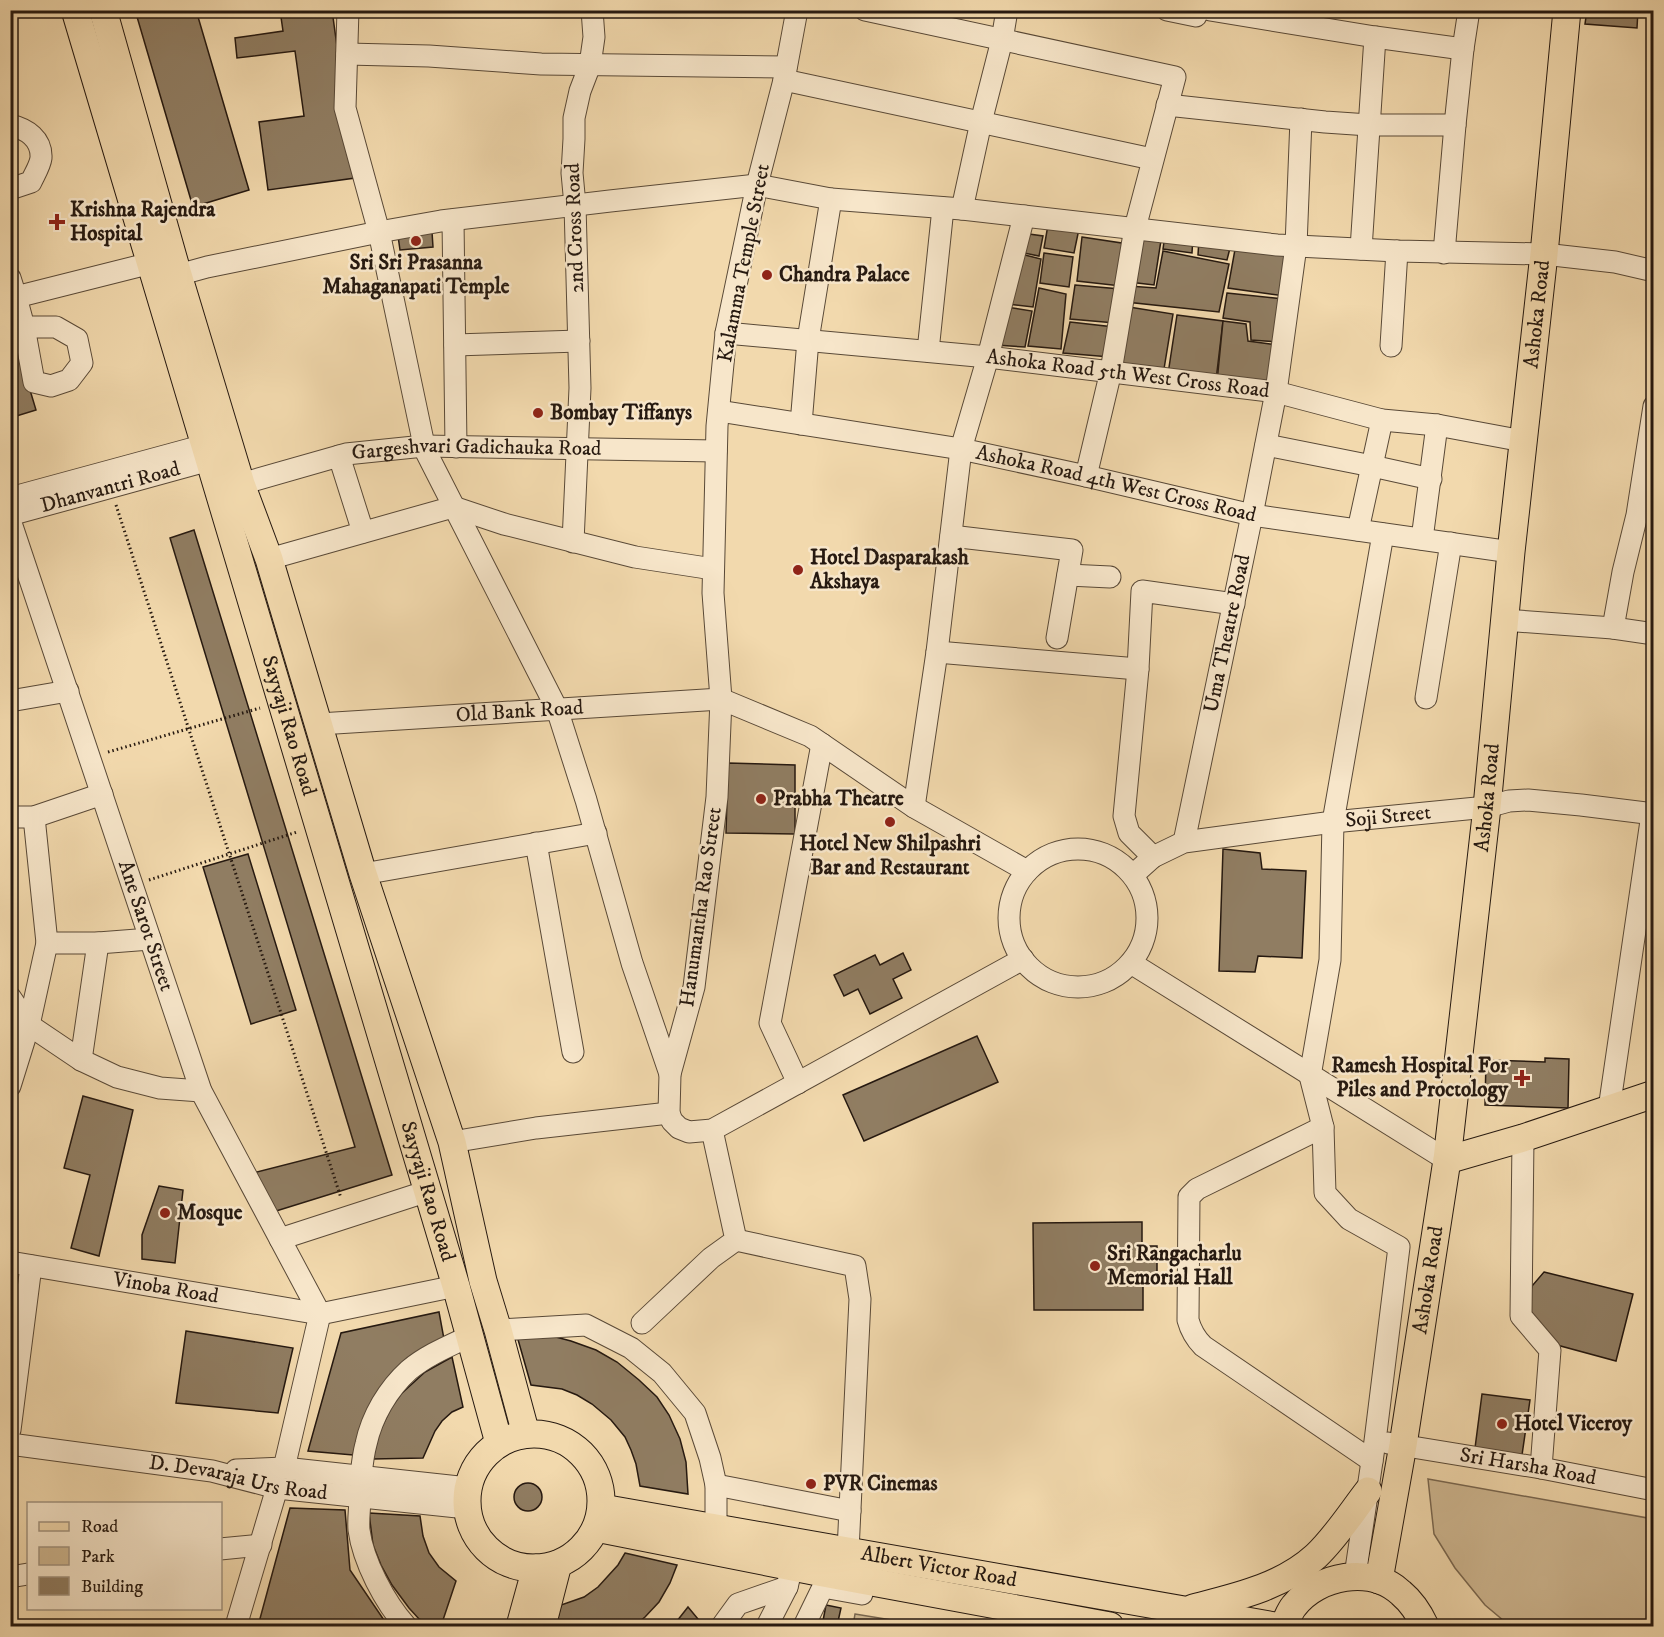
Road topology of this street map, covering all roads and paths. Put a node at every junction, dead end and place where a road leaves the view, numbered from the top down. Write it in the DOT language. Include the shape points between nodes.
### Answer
graph roads {
  1 [pos="75,10"];
  2 [pos="103,10"];
  3 [pos="348,10"];
  4 [pos="592,10"];
  5 [pos="797,10"];
  6 [pos="865,10"];
  7 [pos="1007,10"];
  8 [pos="1167,10"];
  9 [pos="1198,10"];
  10 [pos="1210,10"];
  11 [pos="1469,10"];
  12 [pos="1567,10"];
  13 [pos="1375,37"];
  14 [pos="1002,40"];
  15 [pos="1463,49"];
  16 [pos="347,54"];
  17 [pos="590,65"];
  18 [pos="785,73"];
  19 [pos="1167,105"];
  20 [pos="1301,119"];
  21 [pos="981,122"];
  22 [pos="10,125"];
  23 [pos="1369,125"];
  24 [pos="1455,125"];
  25 [pos="1152,159"];
  26 [pos="757,185"];
  27 [pos="10,189"];
  28 [pos="831,199"];
  29 [pos="575,205"];
  30 [pos="952,208"];
  31 [pos="1024,216"];
  32 [pos="453,220"];
  33 [pos="1134,228"];
  34 [pos="379,232"];
  35 [pos="1296,246"];
  36 [pos="1361,249"];
  37 [pos="1397,251"];
  38 [pos="1444,253"];
  39 [pos="1544,254"];
  40 [pos="151,263"];
  41 [pos="1653,271"];
  42 [pos="178,275"];
  43 [pos="12,291"];
  44 [pos="24,327"];
  45 [pos="726,333"];
  46 [pos="808,340"];
  47 [pos="579,341"];
  48 [pos="455,345"];
  49 [pos="1391,345"];
  50 [pos="928,351"];
  51 [pos="988,357"];
  52 [pos="1111,371"];
  53 [pos="1276,392"];
  54 [pos="1653,406"];
  55 [pos="719,411"];
  56 [pos="1382,420"];
  57 [pos="801,424"];
  58 [pos="1437,425"];
  59 [pos="1523,441"];
  60 [pos="1266,445"];
  61 [pos="424,446"];
  62 [pos="456,447"];
  63 [pos="577,448"];
  64 [pos="961,449"];
  65 [pos="716,450"];
  66 [pos="207,452"];
  67 [pos="339,456"];
  68 [pos="1372,466"];
  69 [pos="1086,476"];
  70 [pos="1431,479"];
  71 [pos="241,484"];
  72 [pos="111,487"];
  73 [pos="10,498"];
  74 [pos="453,507"];
  75 [pos="10,515"];
  76 [pos="1252,515"];
  77 [pos="10,520"];
  78 [pos="1358,530"];
  79 [pos="363,532"];
  80 [pos="1383,534"];
  81 [pos="951,536"];
  82 [pos="1422,539"];
  83 [pos="573,542"];
  84 [pos="1451,543"];
  85 [pos="1511,552"];
  86 [pos="269,560"];
  87 [pos="713,569"];
  88 [pos="1068,575"];
  89 [pos="1110,577"];
  90 [pos="1234,604"];
  91 [pos="1504,620"];
  92 [pos="1613,628"];
  93 [pos="1653,633"];
  94 [pos="1057,638"];
  95 [pos="937,652"];
  96 [pos="1138,669"];
  97 [pos="68,691"];
  98 [pos="1426,698"];
  99 [pos="721,699"];
  100 [pos="10,701"];
  101 [pos="282,701"];
  102 [pos="557,709"];
  103 [pos="319,724"];
  104 [pos="822,744"];
  105 [pos="90,758"];
  106 [pos="102,794"];
  107 [pos="914,807"];
  108 [pos="1487,807"];
  109 [pos="1653,814"];
  110 [pos="10,817"];
  111 [pos="34,817"];
  112 [pos="1333,822"];
  113 [pos="319,825"];
  114 [pos="596,833"];
  115 [pos="1184,842"];
  116 [pos="536,843"];
  117 [pos="229,854"];
  118 [pos="1153,857"];
  119 [pos="1027,871"];
  120 [pos="363,874"];
  121 [pos="1133,875"];
  122 [pos="132,885"];
  123 [pos="150,939"];
  124 [pos="98,942"];
  125 [pos="47,943"];
  126 [pos="1023,959"];
  127 [pos="1131,963"];
  128 [pos="10,997"];
  129 [pos="20,1022"];
  130 [pos="573,1052"];
  131 [pos="81,1060"];
  132 [pos="670,1074"];
  133 [pos="1310,1076"];
  134 [pos="798,1083"];
  135 [pos="10,1086"];
  136 [pos="201,1091"];
  137 [pos="1653,1094"];
  138 [pos="1609,1109"];
  139 [pos="669,1113"];
  140 [pos="1323,1127"];
  141 [pos="712,1130"];
  142 [pos="1523,1138"];
  143 [pos="452,1142"];
  144 [pos="1447,1160"];
  145 [pos="428,1191"];
  146 [pos="347,1217"];
  147 [pos="280,1239"];
  148 [pos="735,1240"];
  149 [pos="21,1264"];
  150 [pos="456,1286"];
  151 [pos="320,1314"];
  152 [pos="642,1323"];
  153 [pos="498,1330"];
  154 [pos="16,1334"];
  155 [pos="470,1336"];
  156 [pos="10,1430"];
  157 [pos="526,1434"];
  158 [pos="500,1443"];
  159 [pos="10,1444"];
  160 [pos="1403,1445"];
  161 [pos="1374,1451"];
  162 [pos="1541,1468"];
  163 [pos="280,1478"];
  164 [pos="716,1485"];
  165 [pos="360,1486"];
  166 [pos="1653,1490"];
  167 [pos="1368,1491"];
  168 [pos="468,1498"];
  169 [pos="850,1511"];
  170 [pos="599,1518"];
  171 [pos="716,1527"];
  172 [pos="261,1545"];
  173 [pos="222,1549"];
  174 [pos="848,1551"];
  175 [pos="547,1566"];
  176 [pos="27,1574"];
  177 [pos="789,1576"];
  178 [pos="10,1577"];
  179 [pos="1367,1578"];
  180 [pos="1184,1611"];
  181 [pos="814,1616"];
  182 [pos="236,1626"];
  183 [pos="406,1626"];
  184 [pos="520,1626"];
  185 [pos="542,1626"];
  186 [pos="722,1626"];
  187 [pos="767,1626"];
  188 [pos="804,1626"];
  189 [pos="1048,1626"];
  190 [pos="1110,1626"];
  191 [pos="1275,1626"];
  192 [pos="1283,1626"];
  193 [pos="1425,1626"];
  1 -- 40 [label="main road, Sayyaji Rao Road"];
  2 -- 42 [label="main road, Sayyaji Rao Road"];
  3 -- 16 [label="street"];
  4 -- 17 [label="street, 2nd Cross Road"];
  5 -- 18 [label="street, Kalamma Temple Street"];
  6 -- 14 [label="street"];
  7 -- 14 [label="street"];
  8 -- 9 [label="street" via="1196,16"];
  10 -- 13 [label="street"];
  11 -- 15 [label="street"];
  12 -- 39 [label="main road, Ashoka Road"];
  13 -- 15 [label="street"];
  13 -- 23 [label="street"];
  14 -- 19 [label="street" via="1175,77"];
  14 -- 21 [label="street"];
  15 -- 24 [label="street"];
  16 -- 17 [label="street"];
  16 -- 34 [label="street" via="345,108"];
  17 -- 18 [label="street"];
  17 -- 29 [label="street, 2nd Cross Road" via="574,118"];
  18 -- 21 [label="street"];
  18 -- 26 [label="street, Kalamma Temple Street"];
  19 -- 20 [label="street"];
  19 -- 25 [label="street"];
  20 -- 23 [label="street"];
  20 -- 35 [label="street, Uma Theatre Road"];
  21 -- 25 [label="street"];
  21 -- 30 [label="street"];
  22 -- 27 [label="street" via="23,128 38,141 41,159 32,182"];
  23 -- 24 [label="street"];
  23 -- 36 [label="street"];
  24 -- 38 [label="street"];
  25 -- 33 [label="street"];
  26 -- 28 [label="street"];
  26 -- 29 [label="street"];
  26 -- 45 [label="street, Kalamma Temple Street"];
  28 -- 30 [label="street"];
  28 -- 46 [label="street"];
  29 -- 32 [label="street"];
  29 -- 47 [label="street, 2nd Cross Road"];
  30 -- 31 [label="street"];
  30 -- 50 [label="street"];
  31 -- 33 [label="street"];
  31 -- 51 [label="street"];
  32 -- 34 [label="street"];
  32 -- 48 [label="street"];
  33 -- 35 [label="street"];
  33 -- 52 [label="street"];
  34 -- 42 [label="street"];
  34 -- 61 [label="street"];
  35 -- 36 [label="street"];
  35 -- 53 [label="street, Uma Theatre Road"];
  36 -- 37 [label="street"];
  37 -- 38 [label="street"];
  37 -- 49 [label="street"];
  38 -- 39 [label="street"];
  39 -- 41 [label="street" via="1615,262"];
  39 -- 59 [label="main road, Ashoka Road"];
  40 -- 43 [label="street"];
  40 -- 66 [label="main road, Sayyaji Rao Road"];
  42 -- 71 [label="main road, Sayyaji Rao Road"];
  43 -- 44 [label="street"];
  45 -- 46 [label="street, Ashoka Road 5th West Cross Road"];
  45 -- 55 [label="street, Kalamma Temple Street"];
  46 -- 50 [label="street, Ashoka Road 5th West Cross Road"];
  46 -- 57 [label="street"];
  47 -- 48 [label="street"];
  47 -- 63 [label="street, 2nd Cross Road"];
  48 -- 62 [label="street"];
  50 -- 51 [label="street, Ashoka Road 5th West Cross Road"];
  51 -- 52 [label="street, Ashoka Road 5th West Cross Road"];
  51 -- 64 [label="street"];
  52 -- 53 [label="street, Ashoka Road 5th West Cross Road"];
  52 -- 69 [label="street"];
  53 -- 56 [label="street, Ashoka Road 5th West Cross Road"];
  53 -- 60 [label="street, Uma Theatre Road"];
  54 -- 92 [label="street" via="1637,515"];
  55 -- 57 [label="street, Ashoka Road 4th West Cross Road"];
  55 -- 65 [label="street, Kalamma Temple Street"];
  56 -- 58 [label="street, Ashoka Road 5th West Cross Road"];
  56 -- 68 [label="street"];
  57 -- 64 [label="street, Ashoka Road 4th West Cross Road"];
  58 -- 59 [label="street, Ashoka Road 5th West Cross Road"];
  58 -- 70 [label="street"];
  59 -- 85 [label="main road, Ashoka Road"];
  60 -- 68 [label="street"];
  60 -- 76 [label="street, Uma Theatre Road"];
  61 -- 62 [label="street, Gargeshvari Gadichauka Road"];
  61 -- 67 [label="street, Gargeshvari Gadichauka Road"];
  61 -- 74 [label="street"];
  62 -- 63 [label="street, Gargeshvari Gadichauka Road"];
  63 -- 65 [label="street, Gargeshvari Gadichauka Road"];
  63 -- 83 [label="street, 2nd Cross Road"];
  64 -- 69 [label="street, Ashoka Road 4th West Cross Road"];
  64 -- 81 [label="street"];
  65 -- 87 [label="street, Kalamma Temple Street"];
  66 -- 72 [label="street, Dhanvantri Road"];
  66 -- 73 [label="street, Dhanvantri Road"];
  66 -- 101 [label="main road, Sayyaji Rao Road"];
  67 -- 71 [label="street, Gargeshvari Gadichauka Road"];
  67 -- 79 [label="street"];
  68 -- 70 [label="street"];
  68 -- 78 [label="street"];
  69 -- 76 [label="street, Ashoka Road 4th West Cross Road"];
  70 -- 82 [label="street"];
  71 -- 86 [label="main road, Sayyaji Rao Road"];
  72 -- 75 [label="street, Dhanvantri Road"];
  72 -- 117 [label="path"];
  74 -- 79 [label="street"];
  74 -- 83 [label="street"];
  74 -- 102 [label="street"];
  76 -- 78 [label="street, Ashoka Road 4th West Cross Road"];
  76 -- 90 [label="street, Uma Theatre Road"];
  77 -- 97 [label="street, Ane Sarot Street"];
  78 -- 80 [label="street, Ashoka Road 4th West Cross Road"];
  79 -- 86 [label="street"];
  80 -- 82 [label="street, Ashoka Road 4th West Cross Road"];
  80 -- 112 [label="street"];
  81 -- 88 [label="street" via="1072,550"];
  81 -- 95 [label="street"];
  82 -- 84 [label="street, Ashoka Road 4th West Cross Road"];
  83 -- 87 [label="street"];
  84 -- 85 [label="street, Ashoka Road 4th West Cross Road"];
  84 -- 98 [label="street"];
  85 -- 91 [label="main road, Ashoka Road"];
  86 -- 103 [label="main road, Sayyaji Rao Road"];
  87 -- 99 [label="street, Kalamma Temple Street"];
  88 -- 89 [label="street"];
  88 -- 94 [label="street"];
  90 -- 96 [label="street" via="1142,591"];
  90 -- 115 [label="street, Uma Theatre Road"];
  91 -- 92 [label="street"];
  91 -- 108 [label="main road, Ashoka Road"];
  92 -- 93 [label="street"];
  95 -- 96 [label="street"];
  95 -- 107 [label="street"];
  96 -- 118 [label="street" via="1124,816 1130,833"];
  97 -- 100 [label="street"];
  97 -- 105 [label="street, Ane Sarot Street"];
  99 -- 102 [label="street, Old Bank Road"];
  99 -- 104 [label="street"];
  99 -- 132 [label="street, Hanumantha Rao Street" via="717,797 694,987"];
  101 -- 105 [label="path"];
  101 -- 113 [label="main road, Sayyaji Rao Road"];
  102 -- 103 [label="street, Old Bank Road"];
  102 -- 114 [label="street"];
  103 -- 120 [label="main road, Sayyaji Rao Road"];
  104 -- 107 [label="street"];
  104 -- 134 [label="street" via="770,1023"];
  105 -- 106 [label="street, Ane Sarot Street"];
  106 -- 111 [label="street"];
  106 -- 122 [label="street, Ane Sarot Street"];
  107 -- 119 [label="street"];
  108 -- 109 [label="street, Soji Street" via="1528,800"];
  108 -- 112 [label="street, Soji Street"];
  108 -- 144 [label="main road, Ashoka Road"];
  109 -- 138 [label="street"];
  110 -- 111 [label="street"];
  111 -- 125 [label="street"];
  112 -- 115 [label="street, Soji Street"];
  112 -- 133 [label="street" via="1330,960"];
  113 -- 117 [label="path"];
  113 -- 145 [label="main road, Sayyaji Rao Road"];
  114 -- 116 [label="street"];
  114 -- 132 [label="street" via="632,963"];
  115 -- 118 [label="street, Soji Street"];
  116 -- 120 [label="street"];
  116 -- 130 [label="street"];
  117 -- 122 [label="path"];
  117 -- 146 [label="path"];
  118 -- 121 [label="street, Soji Street"];
  119 -- 121 [label="street" via="1046,856 1069,849 1093,850 1115,859"];
  119 -- 126 [label="street" via="1016,886 1009,924"];
  120 -- 143 [label="main road, Sayyaji Rao Road"];
  121 -- 127 [label="street" via="1144,896 1148,920 1143,942"];
  122 -- 123 [label="street, Ane Sarot Street"];
  123 -- 124 [label="street"];
  123 -- 136 [label="street, Ane Sarot Street"];
  124 -- 125 [label="street"];
  124 -- 131 [label="street"];
  125 -- 129 [label="street"];
  126 -- 127 [label="street" via="1037,973 1076,987 1115,976"];
  126 -- 134 [label="street"];
  127 -- 133 [label="street"];
  128 -- 129 [label="street"];
  129 -- 131 [label="street"];
  129 -- 135 [label="street"];
  131 -- 136 [label="street" via="117,1077 160,1088"];
  132 -- 139 [label="street, Hanumantha Rao Street"];
  133 -- 140 [label="street"];
  133 -- 144 [label="street"];
  134 -- 141 [label="street"];
  136 -- 147 [label="street, Ane Sarot Street"];
  137 -- 138 [label="main road"];
  138 -- 142 [label="main road"];
  139 -- 141 [label="street" via="679,1128 689,1132"];
  139 -- 143 [label="street"];
  140 -- 161 [label="street" via="1325,1193 1349,1219 1399,1247"];
  140 -- 161 [label="street" via="1197,1189 1189,1197 1188,1320 1190,1330 1203,1346"];
  141 -- 148 [label="street"];
  142 -- 144 [label="main road"];
  142 -- 162 [label="street" via="1521,1316 1550,1350"];
  143 -- 153 [label="main road, Sayyaji Rao Road"];
  144 -- 160 [label="main road, Ashoka Road"];
  145 -- 146 [label="street"];
  145 -- 150 [label="main road, Sayyaji Rao Road"];
  146 -- 147 [label="street"];
  147 -- 151 [label="street, Ane Sarot Street"];
  148 -- 152 [label="street"];
  148 -- 169 [label="street" via="855,1266 860,1299"];
  149 -- 151 [label="street, Vinoba Road"];
  149 -- 154 [label="street"];
  150 -- 151 [label="street"];
  150 -- 155 [label="main road, Sayyaji Rao Road"];
  151 -- 163 [label="street"];
  153 -- 157 [label="main road, Sayyaji Rao Road"];
  153 -- 164 [label="street" via="586,1325 631,1348 662,1373 695,1413"];
  154 -- 156 [label="street"];
  155 -- 158 [label="main road, Sayyaji Rao Road"];
  155 -- 165 [label="street" via="410,1370 388,1394 375,1416 366,1444"];
  157 -- 158 [label="main road"];
  157 -- 170 [label="main road" via="546,1434 582,1453 601,1488"];
  158 -- 168 [label="main road" via="474,1470"];
  159 -- 163 [label="street, D. Devaraja Urs Road"];
  160 -- 161 [label="street, Sri Harsha Road"];
  160 -- 162 [label="street, Sri Harsha Road"];
  160 -- 179 [label="main road, Ashoka Road"];
  161 -- 167 [label="street"];
  162 -- 166 [label="street, Sri Harsha Road"];
  163 -- 165 [label="street, D. Devaraja Urs Road"];
  163 -- 172 [label="street"];
  164 -- 169 [label="street"];
  164 -- 171 [label="street"];
  165 -- 168 [label="street, D. Devaraja Urs Road"];
  165 -- 183 [label="street" via="360,1530 367,1560 380,1588"];
  167 -- 179 [label="street"];
  167 -- 180 [label="main road" via="1315,1556 1287,1577 1260,1590"];
  168 -- 175 [label="main road" via="472,1527 498,1557 516,1566"];
  169 -- 174 [label="street"];
  170 -- 171 [label="main road, Albert Victor Road"];
  170 -- 175 [label="main road" via="587,1544 574,1556"];
  170 -- 177 [label="main road, Albert Victor Road"];
  171 -- 174 [label="main road, Albert Victor Road"];
  172 -- 173 [label="street"];
  172 -- 182 [label="street"];
  174 -- 180 [label="main road, Albert Victor Road"];
  175 -- 184 [label="main road"];
  175 -- 185 [label="main road"];
  176 -- 178 [label="street"];
  177 -- 186 [label="street" via="738,1604"];
  177 -- 187 [label="street"];
  177 -- 190 [label="main road, Albert Victor Road"];
  179 -- 192 [label="main road" via="1331,1579 1310,1590 1293,1606"];
  179 -- 193 [label="main road" via="1400,1591 1416,1608"];
  180 -- 191 [label="main road, Albert Victor Road"];
  181 -- 188 [label="street"];
  181 -- 189 [label="street" via="823,1587"];
}
